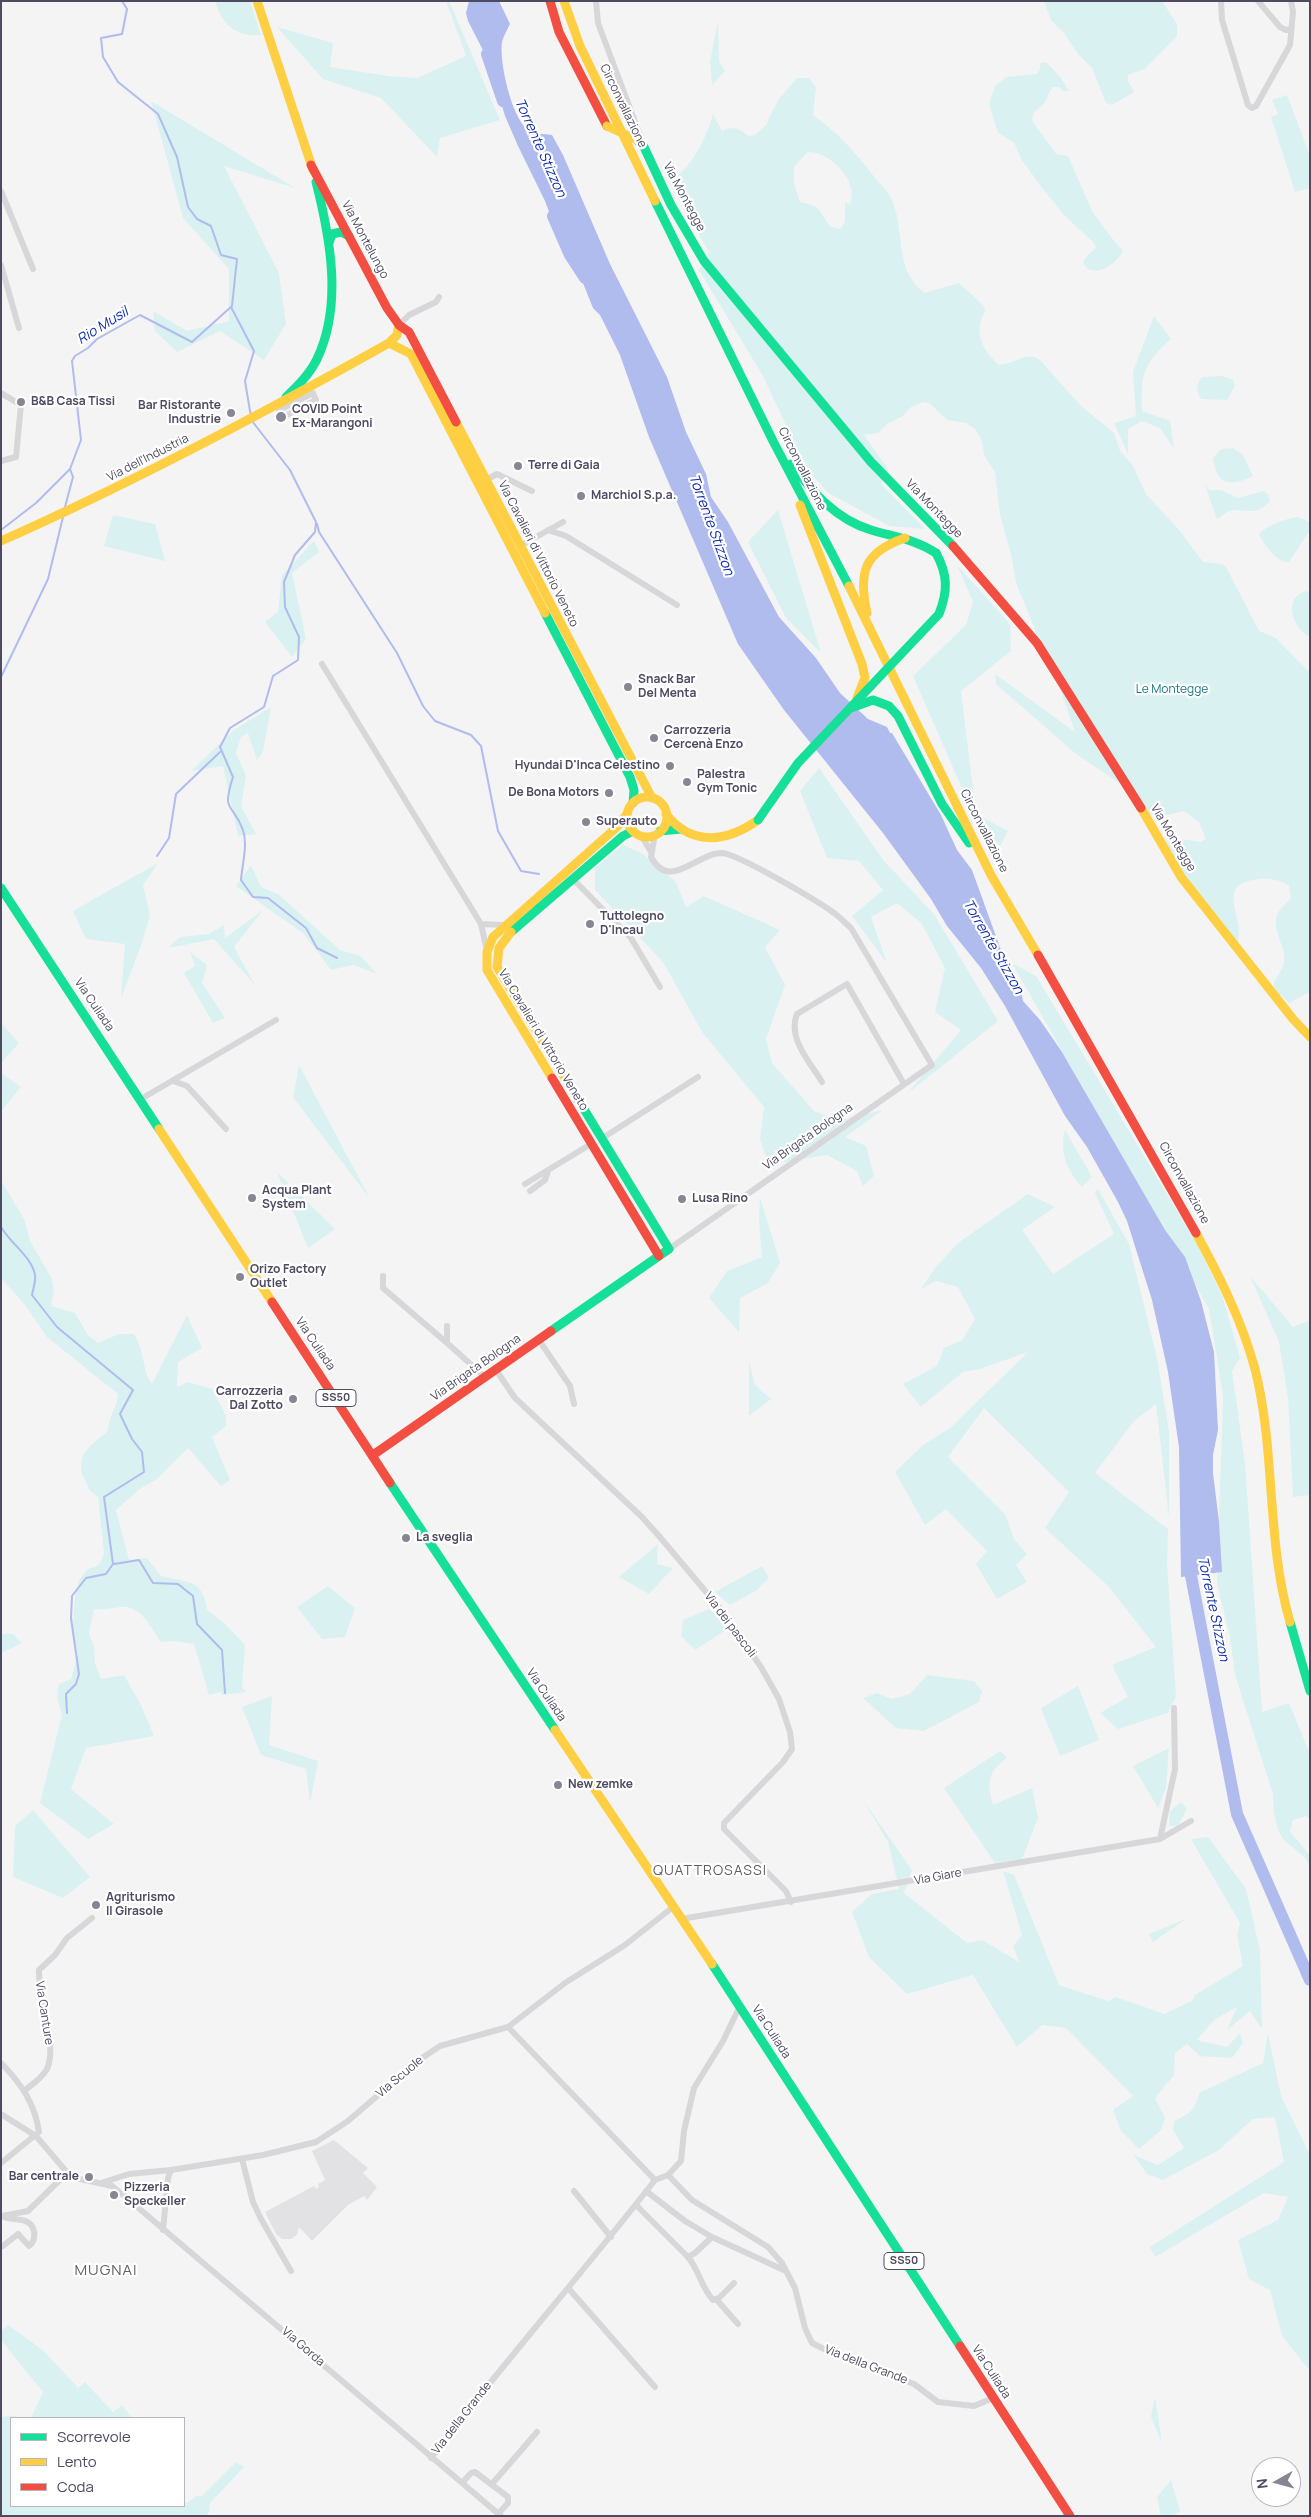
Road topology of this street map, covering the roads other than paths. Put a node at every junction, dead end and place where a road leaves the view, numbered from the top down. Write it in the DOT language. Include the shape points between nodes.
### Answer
graph roads {
  1 [pos="257,1"];
  2 [pos="550,1"];
  3 [pos="564,1"];
  4 [pos="596,1"];
  5 [pos="1221,1"];
  6 [pos="1258,1"];
  7 [pos="1291,1"];
  8 [pos="1290,29"];
  9 [pos="641,144"];
  10 [pos="311,165"];
  11 [pos="2,196"];
  12 [pos="7,206"];
  13 [pos="1,212"];
  14 [pos="349,236"];
  15 [pos="328,244"];
  16 [pos="1,265"];
  17 [pos="33,269"];
  18 [pos="439,297"];
  19 [pos="399,325"];
  20 [pos="19,328"];
  21 [pos="390,343"];
  22 [pos="304,380"];
  23 [pos="312,387"];
  24 [pos="1,393"];
  25 [pos="278,408"];
  26 [pos="773,441"];
  27 [pos="1,461"];
  28 [pos="784,461"];
  29 [pos="486,480"];
  30 [pos="532,491"];
  31 [pos="563,522"];
  32 [pos="548,530"];
  33 [pos="906,538"];
  34 [pos="1,541"];
  35 [pos="520,546"];
  36 [pos="677,605"];
  37 [pos="872,632"];
  38 [pos="322,664"];
  39 [pos="851,708"];
  40 [pos="652,798"];
  41 [pos="632,803"];
  42 [pos="627,814"];
  43 [pos="666,814"];
  44 [pos="683,829"];
  45 [pos="637,833"];
  46 [pos="658,833"];
  47 [pos="651,852"];
  48 [pos="991,875"];
  49 [pos="572,879"];
  50 [pos="1,888"];
  51 [pos="481,924"];
  52 [pos="504,925"];
  53 [pos="487,952"];
  54 [pos="660,987"];
  55 [pos="276,1020"];
  56 [pos="1310,1037"];
  57 [pos="698,1077"];
  58 [pos="172,1081"];
  59 [pos="822,1082"];
  60 [pos="904,1084"];
  61 [pos="141,1099"];
  62 [pos="226,1129"];
  63 [pos="601,1138"];
  64 [pos="591,1144"];
  65 [pos="548,1171"];
  66 [pos="525,1184"];
  67 [pos="530,1190"];
  68 [pos="669,1249"];
  69 [pos="659,1256"];
  70 [pos="382,1276"];
  71 [pos="447,1326"];
  72 [pos="538,1340"];
  73 [pos="447,1343"];
  74 [pos="496,1370"];
  75 [pos="485,1377"];
  76 [pos="574,1404"];
  77 [pos="373,1455"];
  78 [pos="1310,1691"];
  79 [pos="1174,1708"];
  80 [pos="1191,1821"];
  81 [pos="1160,1839"];
  82 [pos="791,1902"];
  83 [pos="673,1907"];
  84 [pos="92,1918"];
  85 [pos="681,1919"];
  86 [pos="740,2006"];
  87 [pos="508,2027"];
  88 [pos="1,2063"];
  89 [pos="25,2090"];
  90 [pos="1,2114"];
  91 [pos="36,2136"];
  92 [pos="242,2159"];
  93 [pos="1,2163"];
  94 [pos="171,2170"];
  95 [pos="68,2172"];
  96 [pos="668,2176"];
  97 [pos="655,2180"];
  98 [pos="101,2183"];
  99 [pos="574,2191"];
  100 [pos="646,2192"];
  101 [pos="636,2205"];
  102 [pos="2,2216"];
  103 [pos="162,2230"];
  104 [pos="611,2237"];
  105 [pos="712,2237"];
  106 [pos="3,2246"];
  107 [pos="688,2257"];
  108 [pos="291,2271"];
  109 [pos="787,2272"];
  110 [pos="734,2283"];
  111 [pos="569,2289"];
  112 [pos="716,2299"];
  113 [pos="738,2324"];
  114 [pos="655,2387"];
  115 [pos="993,2398"];
  116 [pos="538,2432"];
  117 [pos="431,2458"];
  118 [pos="462,2483"];
  119 [pos="492,2484"];
  120 [pos="499,2515"];
  121 [pos="1070,2516"];
  1 -- 10 [label="main road, Via Montelungo"];
  2 -- 9 [label="main road, bridge" via="559,32 607,126"];
  3 -- 26 [label="main road, Circonvallazione" via="599,87"];
  4 -- 9 [label="street" via="598,22"];
  5 -- 8 [label="street" via="1222,20 1248,105 1252,108 1290,45"];
  6 -- 8 [label="street" via="1280,27"];
  7 -- 8 [label="street"];
  9 -- 56 [label="main road, Via Montegge" via="671,205 704,261 871,462 942,533 1037,643 1181,877"];
  10 -- 14 [label="main road, Via Montelungo"];
  10 -- 15 [label="main road, Via Montelungo"];
  11 -- 12 [label="street"];
  12 -- 13 [label="street"];
  12 -- 17 [label="street"];
  14 -- 15 [label="main road" via="341,232 332,234"];
  14 -- 19 [label="main road, Via Montelungo"];
  15 -- 22 [label="main road, Via Montelungo" via="328,328 320,353"];
  16 -- 20 [label="street"];
  18 -- 19 [label="street"];
  19 -- 21 [label="main road" via="397,335"];
  19 -- 29 [label="main road, Via Cavalieri di Vittorio Veneto" via="410,332"];
  21 -- 23 [label="main road, Via dell'Industria"];
  21 -- 41 [label="main road, Via Cavalieri di Vittorio Veneto" via="410,354 415,363 630,777 634,790"];
  22 -- 23 [label="main road"];
  22 -- 25 [label="main road, Via Montelungo"];
  23 -- 25 [label="main road, Via dell'Industria"];
  24 -- 27 [label="street" via="21,405 16,457"];
  25 -- 25 [label="street" via="283,417 316,400 313,393"];
  25 -- 34 [label="main road, Via dell'Industria" via="68,512"];
  26 -- 28 [label="main road, Circonvallazione"];
  26 -- 33 [label="main road" via="816,496 836,513 860,526"];
  28 -- 37 [label="main road, Circonvallazione"];
  28 -- 39 [label="main road, bridge" via="862,664 863,688"];
  29 -- 30 [label="street" via="497,474"];
  29 -- 35 [label="main road, Via Cavalieri di Vittorio Veneto"];
  31 -- 32 [label="street"];
  32 -- 35 [label="street"];
  32 -- 36 [label="street" via="566,536"];
  33 -- 37 [label="main road" via="875,552 864,566 862,586"];
  33 -- 39 [label="main road, bridge" via="922,542 936,553 946,572 948,593 939,614"];
  35 -- 40 [label="main road, Via Cavalieri di Vittorio Veneto"];
  37 -- 48 [label="main road, Circonvallazione"];
  38 -- 51 [label="street"];
  39 -- 44 [label="main road, bridge" via="798,764 758,820 742,832 725,838 707,837"];
  39 -- 48 [label="main road" via="867,700 889,706 898,716 942,804"];
  40 -- 41 [label="main road" via="641,798"];
  40 -- 43 [label="main road" via="663,806"];
  41 -- 42 [label="main road"];
  42 -- 45 [label="main road" via="628,824"];
  42 -- 52 [label="main road" via="618,826"];
  43 -- 44 [label="main road" via="674,825"];
  43 -- 46 [label="main road" via="665,824"];
  44 -- 46 [label="main road" via="673,828"];
  45 -- 46 [label="main road"];
  45 -- 47 [label="street"];
  45 -- 49 [label="main road, Via Cavalieri di Vittorio Veneto" via="623,836"];
  46 -- 47 [label="street"];
  47 -- 60 [label="street, Via Brigata Bologna" via="659,868 672,872 715,854 743,860 834,913 851,928 932,1065"];
  48 -- 78 [label="main road, Circonvallazione" via="1202,1240 1239,1320 1255,1370 1264,1424 1282,1594"];
  49 -- 54 [label="street" via="631,938"];
  49 -- 63 [label="main road, Via Cavalieri di Vittorio Veneto" via="505,938 496,962"];
  50 -- 61 [label="main road, Via Culiada / SS50"];
  51 -- 52 [label="street"];
  51 -- 53 [label="street"];
  52 -- 53 [label="main road" via="493,937"];
  53 -- 64 [label="main road, Via Cavalieri di Vittorio Veneto" via="487,970"];
  55 -- 58 [label="street"];
  57 -- 63 [label="street"];
  58 -- 61 [label="street"];
  58 -- 62 [label="street" via="187,1086"];
  59 -- 60 [label="street" via="797,1040 794,1021 797,1014 847,984"];
  60 -- 68 [label="street, Via Brigata Bologna"];
  61 -- 77 [label="main road, Via Culiada / SS50"];
  63 -- 68 [label="main road, Via Cavalieri di Vittorio Veneto"];
  64 -- 65 [label="street"];
  64 -- 69 [label="main road, Via Cavalieri di Vittorio Veneto"];
  65 -- 66 [label="street"];
  65 -- 67 [label="street" via="545,1180"];
  68 -- 69 [label="main road, Via Brigata Bologna"];
  69 -- 72 [label="main road, Via Brigata Bologna"];
  70 -- 73 [label="street" via="382,1288"];
  71 -- 73 [label="street"];
  72 -- 74 [label="main road, Via Brigata Bologna"];
  72 -- 76 [label="street" via="570,1386"];
  73 -- 75 [label="street"];
  74 -- 75 [label="main road, Via Brigata Bologna"];
  74 -- 82 [label="street, Via dei pascoli" via="515,1398 642,1517 723,1612 766,1675 790,1732 792,1749 724,1823 724,1829 786,1891"];
  75 -- 77 [label="main road, Via Brigata Bologna"];
  77 -- 83 [label="main road, Via Culiada / SS50"];
  79 -- 81 [label="street" via="1175,1769"];
  80 -- 81 [label="street, Via Giare"];
  81 -- 82 [label="street, Via Giare"];
  82 -- 85 [label="street, Via Giare"];
  83 -- 85 [label="main road, Via Culiada / SS50"];
  83 -- 87 [label="street, Via Scuole"];
  84 -- 89 [label="street, Via Canture" via="67,1938 39,1970 50,2051 46,2070"];
  85 -- 86 [label="main road, Via Culiada / SS50"];
  86 -- 96 [label="street" via="694,2088 681,2161"];
  86 -- 115 [label="main road, Via Culiada / SS50"];
  87 -- 92 [label="street, Via Scuole" via="440,2046 418,2060 348,2122 316,2142"];
  87 -- 97 [label="street"];
  88 -- 89 [label="street"];
  89 -- 91 [label="street" via="38,2125"];
  90 -- 91 [label="street"];
  91 -- 93 [label="street"];
  91 -- 95 [label="street"];
  92 -- 94 [label="street, Via Scuole"];
  92 -- 108 [label="street" via="253,2202"];
  94 -- 98 [label="street, Via Scuole" via="129,2174"];
  94 -- 103 [label="street"];
  95 -- 98 [label="street" via="71,2177"];
  95 -- 102 [label="street" via="28,2211"];
  96 -- 97 [label="street"];
  96 -- 109 [label="street, Via della Grande" via="692,2200 768,2247"];
  97 -- 100 [label="street, Via della Grande"];
  98 -- 103 [label="street, Via Gorda" via="112,2186"];
  99 -- 104 [label="street"];
  100 -- 101 [label="street, Via della Grande"];
  100 -- 105 [label="street"];
  101 -- 104 [label="street, Via della Grande"];
  101 -- 107 [label="street"];
  102 -- 106 [label="street" via="26,2221 34,2233 33,2243 29,2246 18,2234"];
  103 -- 117 [label="street, Via Gorda"];
  104 -- 111 [label="street, Via della Grande"];
  105 -- 107 [label="street"];
  105 -- 109 [label="street"];
  107 -- 112 [label="street" via="701,2275 706,2293 712,2300"];
  109 -- 115 [label="street, Via della Grande" via="812,2343 914,2384 938,2402 974,2406"];
  110 -- 112 [label="street"];
  111 -- 114 [label="street"];
  111 -- 117 [label="street, Via della Grande" via="479,2394"];
  112 -- 113 [label="street"];
  115 -- 121 [label="main road, Via Culiada / SS50"];
  116 -- 119 [label="street"];
  117 -- 118 [label="street, Via Gorda"];
  118 -- 119 [label="street" via="475,2472"];
  118 -- 120 [label="street, Via Gorda"];
  119 -- 120 [label="street" via="508,2498"];
}
